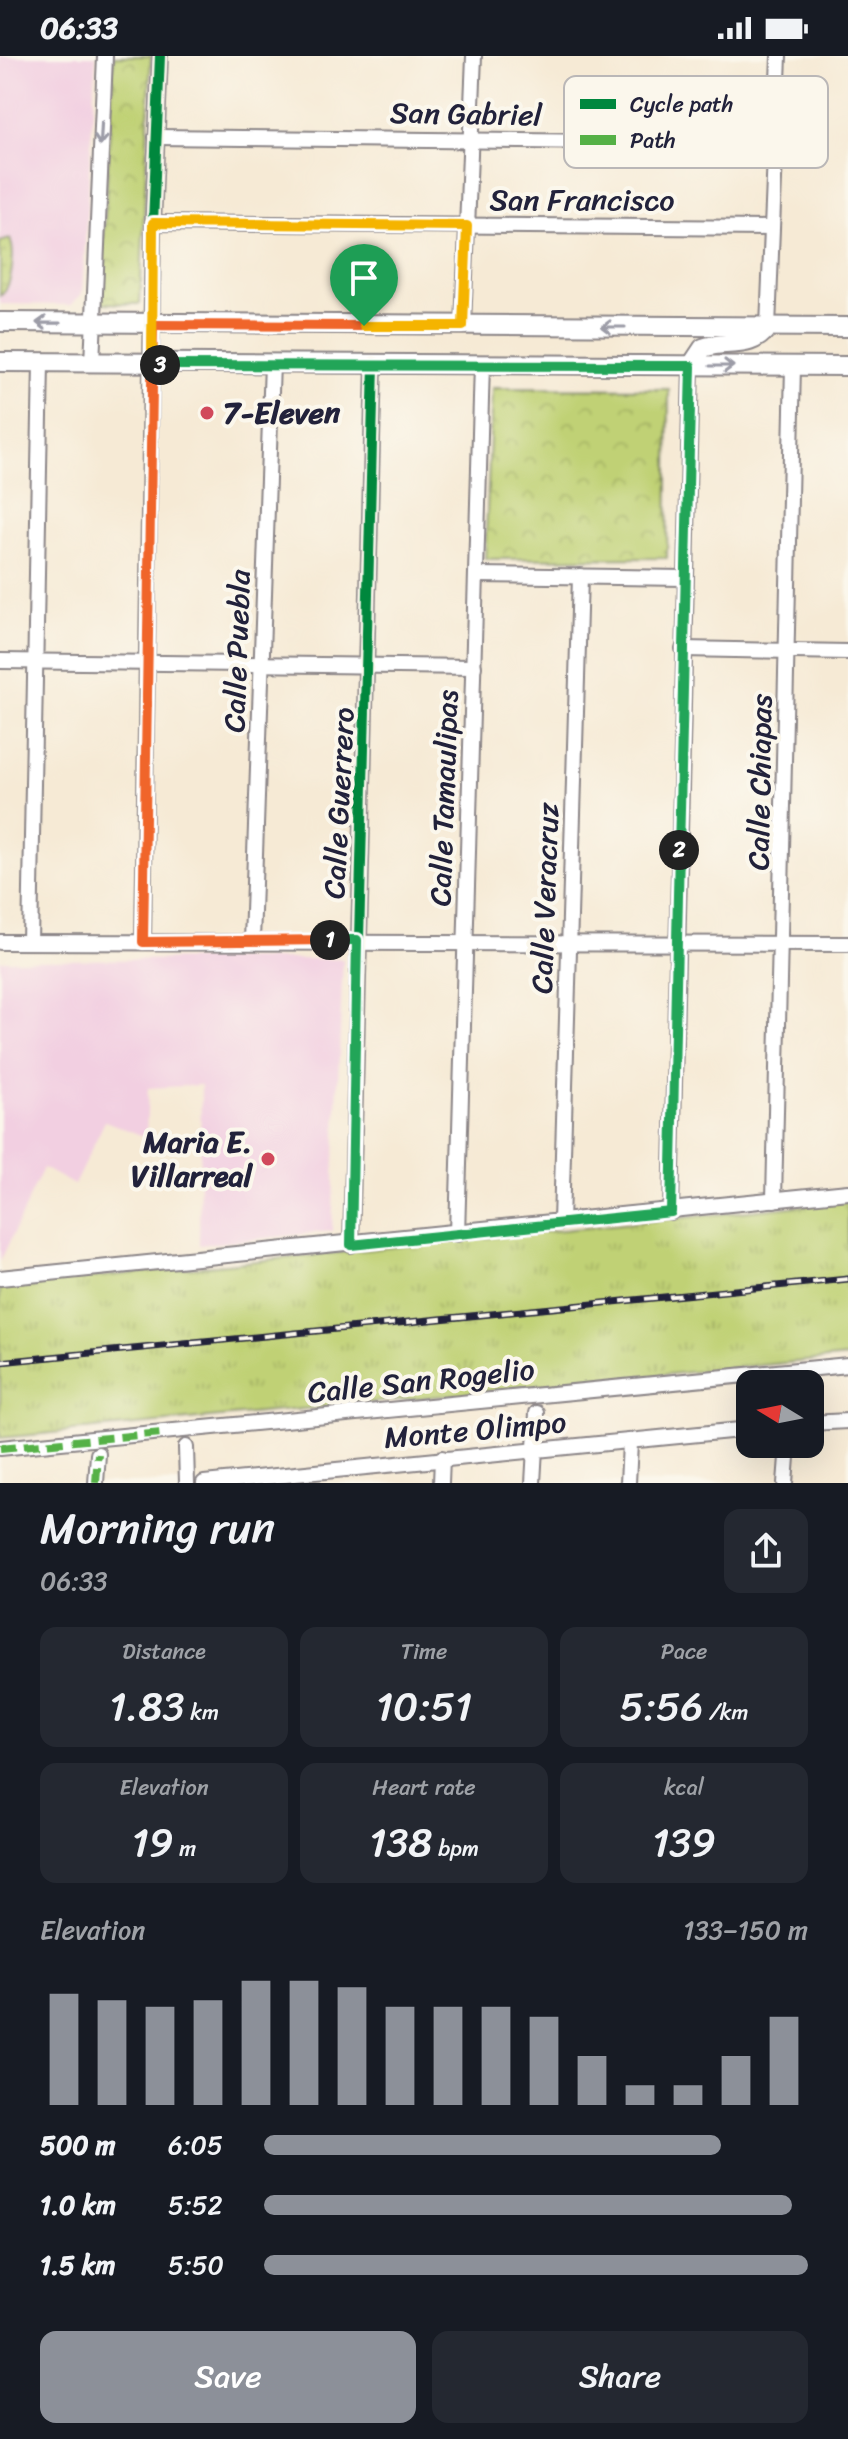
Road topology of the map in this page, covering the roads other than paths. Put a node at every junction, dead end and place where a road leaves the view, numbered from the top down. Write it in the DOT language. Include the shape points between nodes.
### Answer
graph roads {
  1 [pos="105,56"];
  2 [pos="160,56"];
  3 [pos="474,56"];
  4 [pos="779,56"];
  5 [pos="778,76"];
  6 [pos="156,137"];
  7 [pos="471,140"];
  8 [pos="564,141"];
  9 [pos="775,168"];
  10 [pos="153,223"];
  11 [pos="467,226"];
  12 [pos="771,228"];
  13 [pos="0,322"];
  14 [pos="92,324"];
  15 [pos="153,325"];
  16 [pos="463,326"];
  17 [pos="768,327"];
  18 [pos="848,327"];
  19 [pos="0,362"];
  20 [pos="41,363"];
  21 [pos="272,363"];
  22 [pos="92,364"];
  23 [pos="374,364"];
  24 [pos="482,364"];
  25 [pos="152,365"];
  26 [pos="691,366"];
  27 [pos="793,366"];
  28 [pos="848,366"];
  29 [pos="476,575"];
  30 [pos="580,576"];
  31 [pos="684,578"];
  32 [pos="683,649"];
  33 [pos="789,651"];
  34 [pos="848,652"];
  35 [pos="146,660"];
  36 [pos="0,661"];
  37 [pos="263,661"];
  38 [pos="37,662"];
  39 [pos="369,664"];
  40 [pos="474,667"];
  41 [pos="357,940"];
  42 [pos="465,940"];
  43 [pos="252,941"];
  44 [pos="0,942"];
  45 [pos="30,942"];
  46 [pos="143,942"];
  47 [pos="570,942"];
  48 [pos="677,943"];
  49 [pos="782,943"];
  50 [pos="848,944"];
  51 [pos="848,1192"];
  52 [pos="774,1200"];
  53 [pos="671,1212"];
  54 [pos="561,1222"];
  55 [pos="457,1234"];
  56 [pos="351,1245"];
  57 [pos="0,1278"];
  58 [pos="848,1365"];
  59 [pos="537,1413"];
  60 [pos="848,1421"];
  61 [pos="824,1422"];
  62 [pos="736,1431"];
  63 [pos="630,1443"];
  64 [pos="186,1447"];
  65 [pos="0,1448"];
  66 [pos="535,1450"];
  67 [pos="98,1454"];
  68 [pos="442,1458"];
  69 [pos="787,1458"];
  70 [pos="355,1475"];
  71 [pos="270,1479"];
  72 [pos="96,1483"];
  73 [pos="187,1483"];
  74 [pos="204,1483"];
  75 [pos="441,1483"];
  76 [pos="533,1483"];
  77 [pos="628,1483"];
  78 [pos="785,1483"];
  1 -- 14 [label="street, one-way"];
  2 -- 6 [label="street"];
  3 -- 7 [label="street"];
  4 -- 5 [label="street"];
  6 -- 7 [label="street, San Gabriel"];
  6 -- 10 [label="street"];
  7 -- 8 [label="street, San Gabriel"];
  7 -- 11 [label="street"];
  9 -- 12 [label="street"];
  10 -- 11 [label="street, San Francisco"];
  10 -- 15 [label="street"];
  11 -- 12 [label="street, San Francisco"];
  11 -- 16 [label="street"];
  12 -- 17 [label="street"];
  14 -- 13 [label="main road, one-way"];
  14 -- 15 [label="main road"];
  14 -- 22 [label="street"];
  15 -- 16 [label="main road"];
  15 -- 25 [label="street"];
  17 -- 16 [label="main road, one-way"];
  17 -- 18 [label="main road"];
  17 -- 26 [label="main road" via="757,340 703,348"];
  19 -- 20 [label="main road"];
  20 -- 22 [label="main road"];
  20 -- 38 [label="street"];
  21 -- 23 [label="main road"];
  21 -- 25 [label="main road"];
  21 -- 37 [label="street, Calle Puebla"];
  22 -- 25 [label="main road"];
  23 -- 24 [label="main road"];
  23 -- 39 [label="street, Calle Guerrero"];
  24 -- 26 [label="main road"];
  24 -- 29 [label="street, Calle Tamaulipas"];
  25 -- 35 [label="street"];
  26 -- 27 [label="main road, one-way"];
  26 -- 31 [label="street"];
  27 -- 28 [label="main road"];
  27 -- 33 [label="street, Calle Chiapas"];
  29 -- 30 [label="street"];
  29 -- 40 [label="street, Calle Tamaulipas"];
  30 -- 31 [label="street"];
  30 -- 47 [label="street, Calle Veracruz"];
  31 -- 32 [label="street"];
  32 -- 33 [label="street"];
  32 -- 48 [label="street"];
  33 -- 34 [label="street"];
  33 -- 49 [label="street, Calle Chiapas"];
  35 -- 37 [label="street"];
  35 -- 38 [label="street"];
  35 -- 46 [label="street"];
  36 -- 38 [label="street"];
  37 -- 39 [label="street"];
  37 -- 43 [label="street, Calle Puebla"];
  38 -- 45 [label="street"];
  39 -- 40 [label="street"];
  39 -- 41 [label="street, Calle Guerrero"];
  40 -- 42 [label="street, Calle Tamaulipas"];
  41 -- 42 [label="street"];
  41 -- 43 [label="street"];
  41 -- 56 [label="street, Calle Guerrero"];
  42 -- 47 [label="street"];
  42 -- 55 [label="street, Calle Tamaulipas"];
  43 -- 46 [label="street"];
  44 -- 45 [label="street"];
  45 -- 46 [label="street"];
  47 -- 48 [label="street"];
  47 -- 54 [label="street, Calle Veracruz"];
  48 -- 49 [label="street"];
  48 -- 53 [label="street"];
  49 -- 50 [label="street"];
  49 -- 52 [label="street, Calle Chiapas"];
  51 -- 52 [label="street"];
  52 -- 53 [label="street"];
  53 -- 54 [label="street"];
  54 -- 55 [label="street"];
  55 -- 56 [label="street"];
  56 -- 57 [label="street"];
  58 -- 65 [label="street, Calle San Rogelio"];
  59 -- 66 [label="street"];
  60 -- 61 [label="street"];
  62 -- 63 [label="street, Monte Olimpo"];
  63 -- 66 [label="street, Monte Olimpo"];
  63 -- 77 [label="street"];
  64 -- 73 [label="street"];
  66 -- 68 [label="street, Monte Olimpo"];
  66 -- 76 [label="street"];
  67 -- 72 [label="street"];
  68 -- 70 [label="street, Monte Olimpo"];
  68 -- 75 [label="street"];
  69 -- 78 [label="street"];
  70 -- 71 [label="street, Monte Olimpo"];
  71 -- 74 [label="street, Monte Olimpo"];
}
